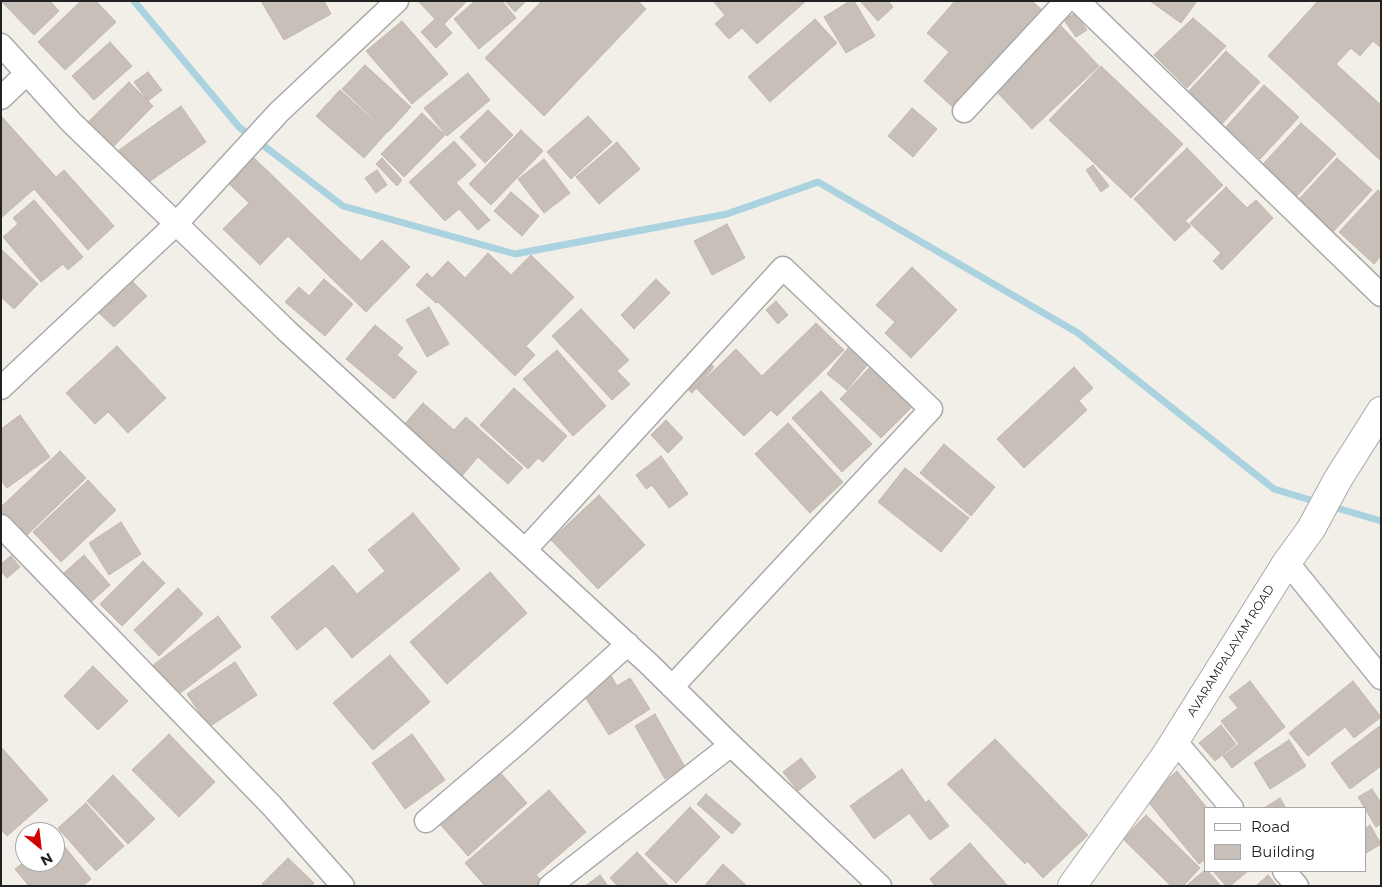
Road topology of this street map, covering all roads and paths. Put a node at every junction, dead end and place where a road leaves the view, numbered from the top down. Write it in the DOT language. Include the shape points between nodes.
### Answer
graph roads {
  1 [pos="397,1"];
  2 [pos="1066,1"];
  3 [pos="1078,1"];
  4 [pos="1,45"];
  5 [pos="27,73"];
  6 [pos="1,98"];
  7 [pos="964,110"];
  8 [pos="176,224"];
  9 [pos="1381,295"];
  10 [pos="1,388"];
  11 [pos="1381,411"];
  12 [pos="1,526"];
  13 [pos="525,550"];
  14 [pos="1287,562"];
  15 [pos="628,644"];
  16 [pos="1381,678"];
  17 [pos="672,687"];
  18 [pos="1175,740"];
  19 [pos="731,744"];
  20 [pos="1231,807"];
  21 [pos="426,821"];
  22 [pos="1285,872"];
  23 [pos="342,886"];
  24 [pos="550,886"];
  25 [pos="880,886"];
  26 [pos="1072,886"];
  27 [pos="1297,886"];
  1 -- 8 [label="street" via="280,112"];
  2 -- 7 [label="street"];
  3 -- 9 [label="street"];
  4 -- 5 [label="street"];
  5 -- 6 [label="street"];
  5 -- 8 [label="street" via="71,122"];
  8 -- 10 [label="street"];
  8 -- 13 [label="street"];
  11 -- 14 [label="street, AVARAMPALAYAM ROAD" via="1311,529"];
  12 -- 23 [label="street" via="272,806"];
  13 -- 15 [label="street"];
  13 -- 17 [label="street" via="783,268 930,409"];
  14 -- 16 [label="street"];
  14 -- 18 [label="street, AVARAMPALAYAM ROAD"];
  15 -- 17 [label="street"];
  15 -- 21 [label="street"];
  17 -- 19 [label="street"];
  18 -- 20 [label="street"];
  18 -- 26 [label="street, AVARAMPALAYAM ROAD"];
  19 -- 24 [label="street"];
  19 -- 25 [label="street"];
  22 -- 27 [label="street"];
}
